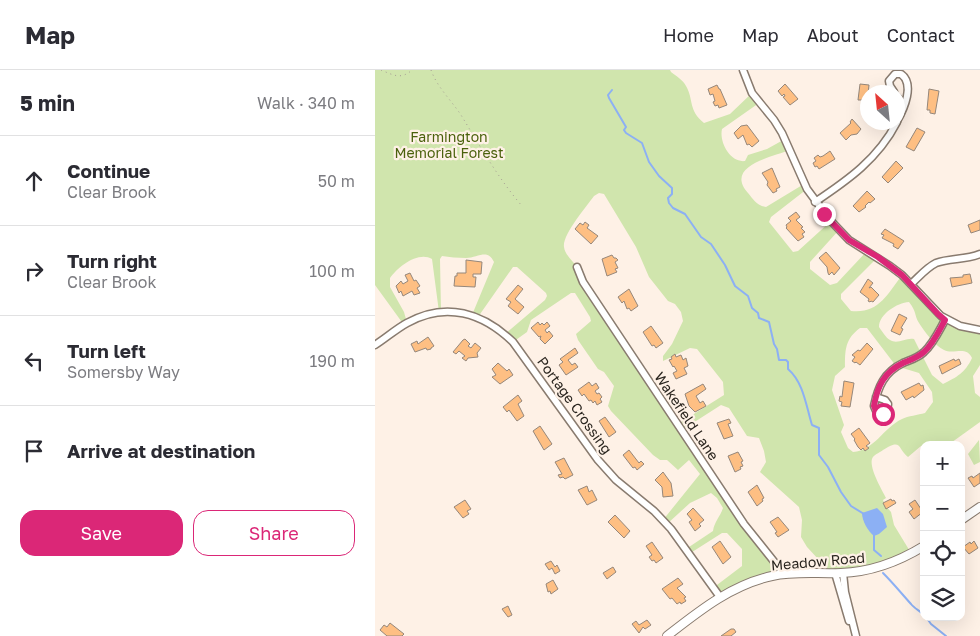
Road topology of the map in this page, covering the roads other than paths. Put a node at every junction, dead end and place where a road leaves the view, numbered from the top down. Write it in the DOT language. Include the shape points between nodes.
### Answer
graph roads {
  1 [pos="743,70"];
  2 [pos="889,85"];
  3 [pos="905,98"];
  4 [pos="892,130"];
  5 [pos="815,202"];
  6 [pos="980,254"];
  7 [pos="577,267"];
  8 [pos="911,284"];
  9 [pos="945,320"];
  10 [pos="980,330"];
  11 [pos="375,345"];
  12 [pos="876,397"];
  13 [pos="980,507"];
  14 [pos="965,517"];
  15 [pos="920,548"];
  16 [pos="839,573"];
  17 [pos="783,574"];
  18 [pos="720,597"];
  19 [pos="667,636"];
  20 [pos="855,636"];
  1 -- 5 [label="street" via="752,93 782,132"];
  2 -- 3 [label="street" via="892,76 901,74 906,78"];
  4 -- 5 [label="street" via="863,168"];
  5 -- 8 [label="street" via="849,240 890,266"];
  6 -- 8 [label="street" via="937,263"];
  7 -- 17 [label="street, Wakefield Lane" via="583,282 744,524"];
  8 -- 9 [label="street"];
  9 -- 10 [label="street"];
  9 -- 12 [label="street" via="922,354 896,366 888,374"];
  11 -- 18 [label="street, Portage Crossing" via="407,323 431,313 472,315 500,329 513,342 602,465 671,529"];
  13 -- 14 [label="street"];
  15 -- 16 [label="street, Meadow Road" via="873,569"];
  16 -- 17 [label="street, Meadow Road"];
  16 -- 20 [label="street"];
  17 -- 18 [label="street, Meadow Road" via="756,580"];
  18 -- 19 [label="street, Meadow Road"];
}
